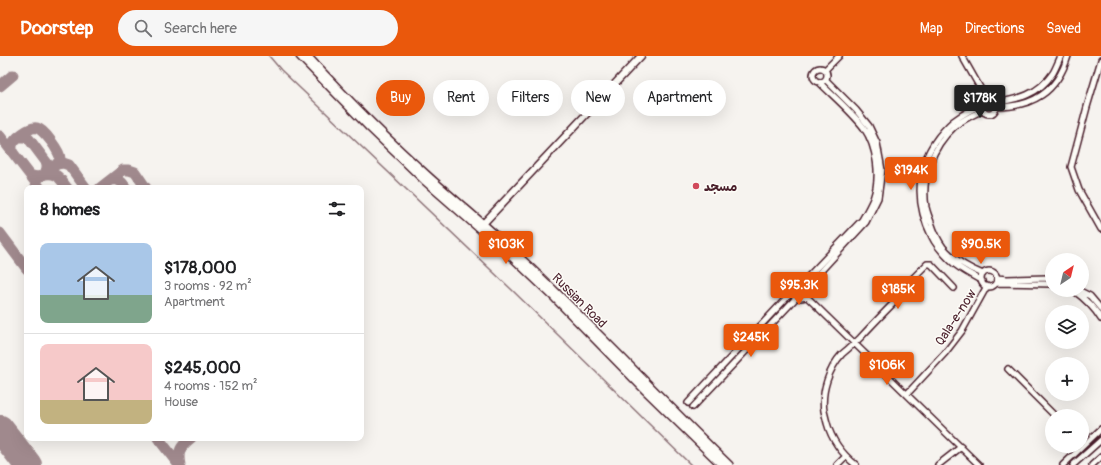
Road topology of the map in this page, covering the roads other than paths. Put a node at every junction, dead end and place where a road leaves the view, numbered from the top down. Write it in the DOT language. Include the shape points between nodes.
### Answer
graph roads {
  1 [pos="300,56"];
  2 [pos="307,56"];
  3 [pos="641,56"];
  4 [pos="839,56"];
  5 [pos="962,56"];
  6 [pos="1061,56"];
  7 [pos="1068,56"];
  8 [pos="1101,60"];
  9 [pos="825,70"];
  10 [pos="826,80"];
  11 [pos="819,82"];
  12 [pos="985,105"];
  13 [pos="996,105"];
  14 [pos="480,226"];
  15 [pos="1101,229"];
  16 [pos="984,274"];
  17 [pos="1045,278"];
  18 [pos="997,280"];
  19 [pos="982,281"];
  20 [pos="802,282"];
  21 [pos="1045,283"];
  22 [pos="808,286"];
  23 [pos="987,286"];
  24 [pos="954,288"];
  25 [pos="793,291"];
  26 [pos="806,296"];
  27 [pos="1089,296"];
  28 [pos="796,297"];
  29 [pos="1082,297"];
  30 [pos="1101,310"];
  31 [pos="1101,319"];
  32 [pos="854,343"];
  33 [pos="1008,369"];
  34 [pos="907,394"];
  35 [pos="688,403"];
  36 [pos="693,407"];
  37 [pos="1049,409"];
  38 [pos="1101,430"];
  39 [pos="1089,439"];
  40 [pos="1101,440"];
  41 [pos="961,446"];
  42 [pos="1074,453"];
  43 [pos="845,457"];
  44 [pos="1101,457"];
  45 [pos="722,465"];
  46 [pos="729,465"];
  47 [pos="837,465"];
  48 [pos="856,465"];
  49 [pos="938,465"];
  50 [pos="980,465"];
  51 [pos="1063,465"];
  52 [pos="1073,465"];
  53 [pos="1092,465"];
  1 -- 14 [label="main road, Russian Road" via="424,180"];
  2 -- 14 [label="main road, Russian Road"];
  3 -- 14 [label="street"];
  4 -- 9 [label="street"];
  5 -- 12 [label="street"];
  6 -- 13 [label="street" via="1053,73 1041,87 1025,97"];
  7 -- 13 [label="street" via="1061,75 1052,87 1040,96 1010,107"];
  8 -- 15 [label="street" via="1072,167 1079,190"];
  9 -- 10 [label="street"];
  9 -- 11 [label="street" via="820,67 814,71 813,78"];
  10 -- 11 [label="street"];
  10 -- 22 [label="street" via="869,126 877,143 882,170 878,198 866,222"];
  11 -- 20 [label="street" via="853,114 865,130 872,145 877,178 874,198 862,220"];
  12 -- 13 [label="street" via="992,100"];
  12 -- 13 [label="street" via="987,113 995,111"];
  12 -- 16 [label="street" via="946,135 928,167 925,190 926,208 943,246 955,259"];
  12 -- 19 [label="street" via="962,114 942,132 923,165 920,190 921,209 932,238 952,262"];
  14 -- 45 [label="main road, Russian Road"];
  14 -- 46 [label="main road, Russian Road" via="515,253 559,294"];
  16 -- 18 [label="street" via="992,272"];
  16 -- 19 [label="street"];
  17 -- 18 [label="street"];
  18 -- 21 [label="street"];
  18 -- 23 [label="street" via="992,286"];
  19 -- 23 [label="street"];
  20 -- 22 [label="street"];
  20 -- 25 [label="street" via="795,285"];
  22 -- 26 [label="street" via="809,292"];
  23 -- 34 [label="street, Qala-e-now" via="962,331"];
  24 -- 32 [label="street" via="927,264 904,287 903,294"];
  25 -- 28 [label="street"];
  25 -- 35 [label="street"];
  26 -- 28 [label="street"];
  26 -- 32 [label="street"];
  27 -- 30 [label="street"];
  28 -- 36 [label="street"];
  29 -- 31 [label="street"];
  32 -- 34 [label="street"];
  32 -- 43 [label="street" via="835,363 825,390 824,411 828,427"];
  33 -- 37 [label="street"];
  34 -- 41 [label="street"];
  38 -- 39 [label="street"];
  40 -- 52 [label="street"];
  41 -- 49 [label="street"];
  41 -- 50 [label="street"];
  42 -- 51 [label="street"];
  43 -- 47 [label="street"];
  43 -- 48 [label="street"];
  44 -- 53 [label="street"];
}
